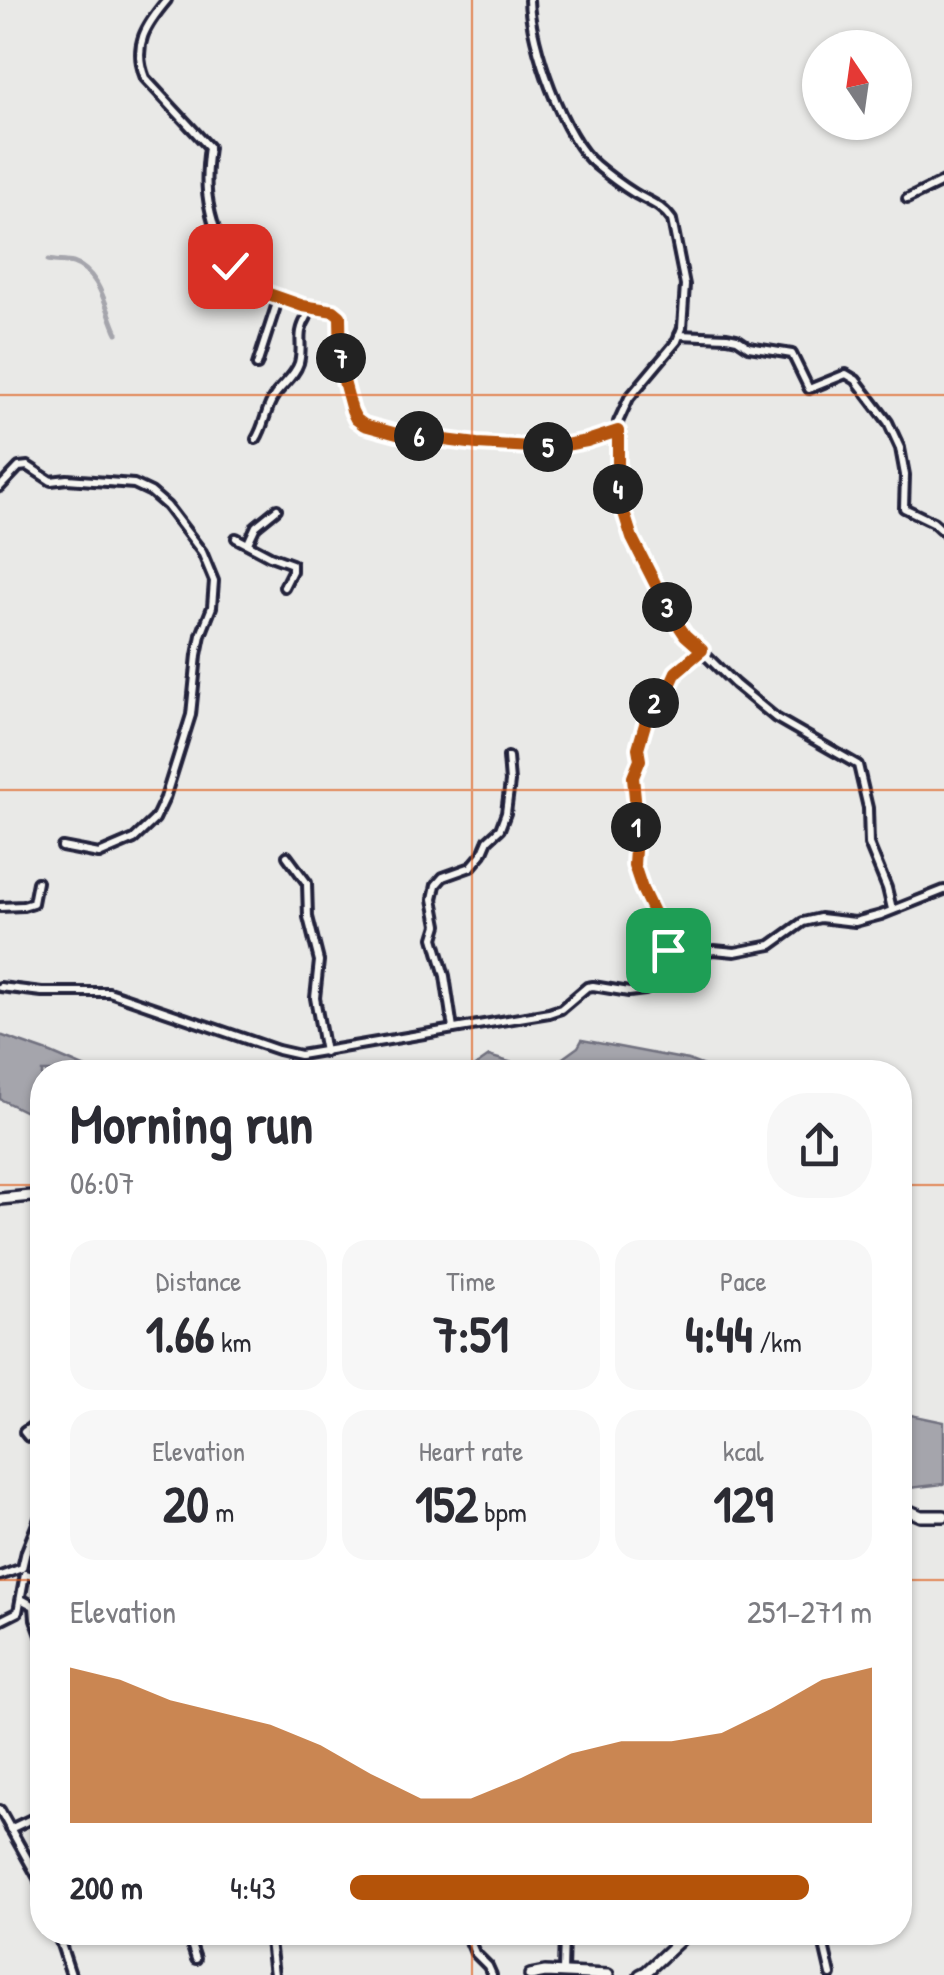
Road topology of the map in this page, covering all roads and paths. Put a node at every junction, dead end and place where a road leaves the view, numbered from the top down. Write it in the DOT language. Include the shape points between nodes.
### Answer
graph roads {
  1 [pos="167,0"];
  2 [pos="529,0"];
  3 [pos="944,182"];
  4 [pos="907,200"];
  5 [pos="279,297"];
  6 [pos="303,306"];
  7 [pos="679,336"];
  8 [pos="257,365"];
  9 [pos="618,431"];
  10 [pos="256,438"];
  11 [pos="0,486"];
  12 [pos="276,508"];
  13 [pos="944,532"];
  14 [pos="236,538"];
  15 [pos="248,544"];
  16 [pos="284,587"];
  17 [pos="702,650"];
  18 [pos="508,757"];
  19 [pos="62,847"];
  20 [pos="287,856"];
  21 [pos="37,882"];
  22 [pos="944,890"];
  23 [pos="0,907"];
  24 [pos="892,909"];
  25 [pos="675,964"];
  26 [pos="0,988"];
  27 [pos="453,1028"];
  28 [pos="326,1052"];
  29 [pos="30,1196"];
  30 [pos="0,1199"];
  31 [pos="30,1428"];
  32 [pos="28,1437"];
  33 [pos="912,1512"];
  34 [pos="944,1516"];
  35 [pos="30,1541"];
  36 [pos="23,1571"];
  37 [pos="30,1574"];
  38 [pos="0,1576"];
  39 [pos="21,1599"];
  40 [pos="30,1604"];
  41 [pos="0,1621"];
  42 [pos="1,1813"];
  43 [pos="30,1820"];
  44 [pos="10,1829"];
  45 [pos="30,1864"];
  46 [pos="61,1945"];
  47 [pos="191,1945"];
  48 [pos="271,1945"];
  49 [pos="472,1945"];
  50 [pos="564,1945"];
  51 [pos="675,1945"];
  52 [pos="825,1945"];
  53 [pos="196,1959"];
  54 [pos="564,1973"];
  55 [pos="645,1974"];
  56 [pos="71,1975"];
  57 [pos="274,1975"];
  58 [pos="492,1975"];
  59 [pos="530,1975"];
  60 [pos="608,1975"];
  61 [pos="831,1975"];
  1 -- 5 [label="street" via="148,23 139,50 145,78 209,146 207,205 230,266"];
  2 -- 7 [label="street" via="545,72 580,147 672,220 685,285"];
  3 -- 4 [label="street"];
  5 -- 6 [label="street"];
  5 -- 8 [label="street"];
  6 -- 9 [label="street" via="340,316 341,370 352,411 364,425 549,448"];
  6 -- 10 [label="street" via="298,365 274,396"];
  7 -- 9 [label="street" via="628,398"];
  7 -- 13 [label="street" via="728,337 792,354 809,389 846,374 856,380 900,448 904,508"];
  9 -- 17 [label="street" via="618,494 632,538 669,611"];
  11 -- 19 [label="street" via="28,466 50,481 134,484 166,506 202,552 214,581 191,715 155,818 134,839 99,854"];
  12 -- 15 [label="street"];
  14 -- 15 [label="street"];
  15 -- 16 [label="street" via="292,564"];
  17 -- 24 [label="street" via="776,718 858,764 869,844"];
  17 -- 25 [label="street" via="676,672 648,714 633,777 634,865"];
  18 -- 27 [label="street" via="500,829 471,866 443,877 433,899"];
  20 -- 28 [label="street" via="307,883"];
  21 -- 23 [label="street" via="34,903"];
  22 -- 24 [label="street"];
  24 -- 25 [label="street" via="856,922 803,922 770,945 714,950"];
  25 -- 27 [label="street" via="645,990 594,986 549,1013"];
  26 -- 28 [label="street" via="109,992 278,1050"];
  27 -- 28 [label="street"];
  29 -- 30 [label="main road"];
  31 -- 32 [label="street"];
  33 -- 34 [label="main road"];
  35 -- 36 [label="street"];
  36 -- 37 [label="street"];
  36 -- 38 [label="street"];
  36 -- 39 [label="street"];
  39 -- 40 [label="street"];
  39 -- 41 [label="street" via="18,1612"];
  42 -- 44 [label="street"];
  43 -- 44 [label="street"];
  44 -- 45 [label="street"];
  46 -- 56 [label="street"];
  47 -- 53 [label="street"];
  48 -- 57 [label="street"];
  49 -- 58 [label="street"];
  50 -- 54 [label="street"];
  51 -- 55 [label="main road"];
  52 -- 61 [label="street"];
  54 -- 59 [label="main road"];
  54 -- 60 [label="main road"];
}
